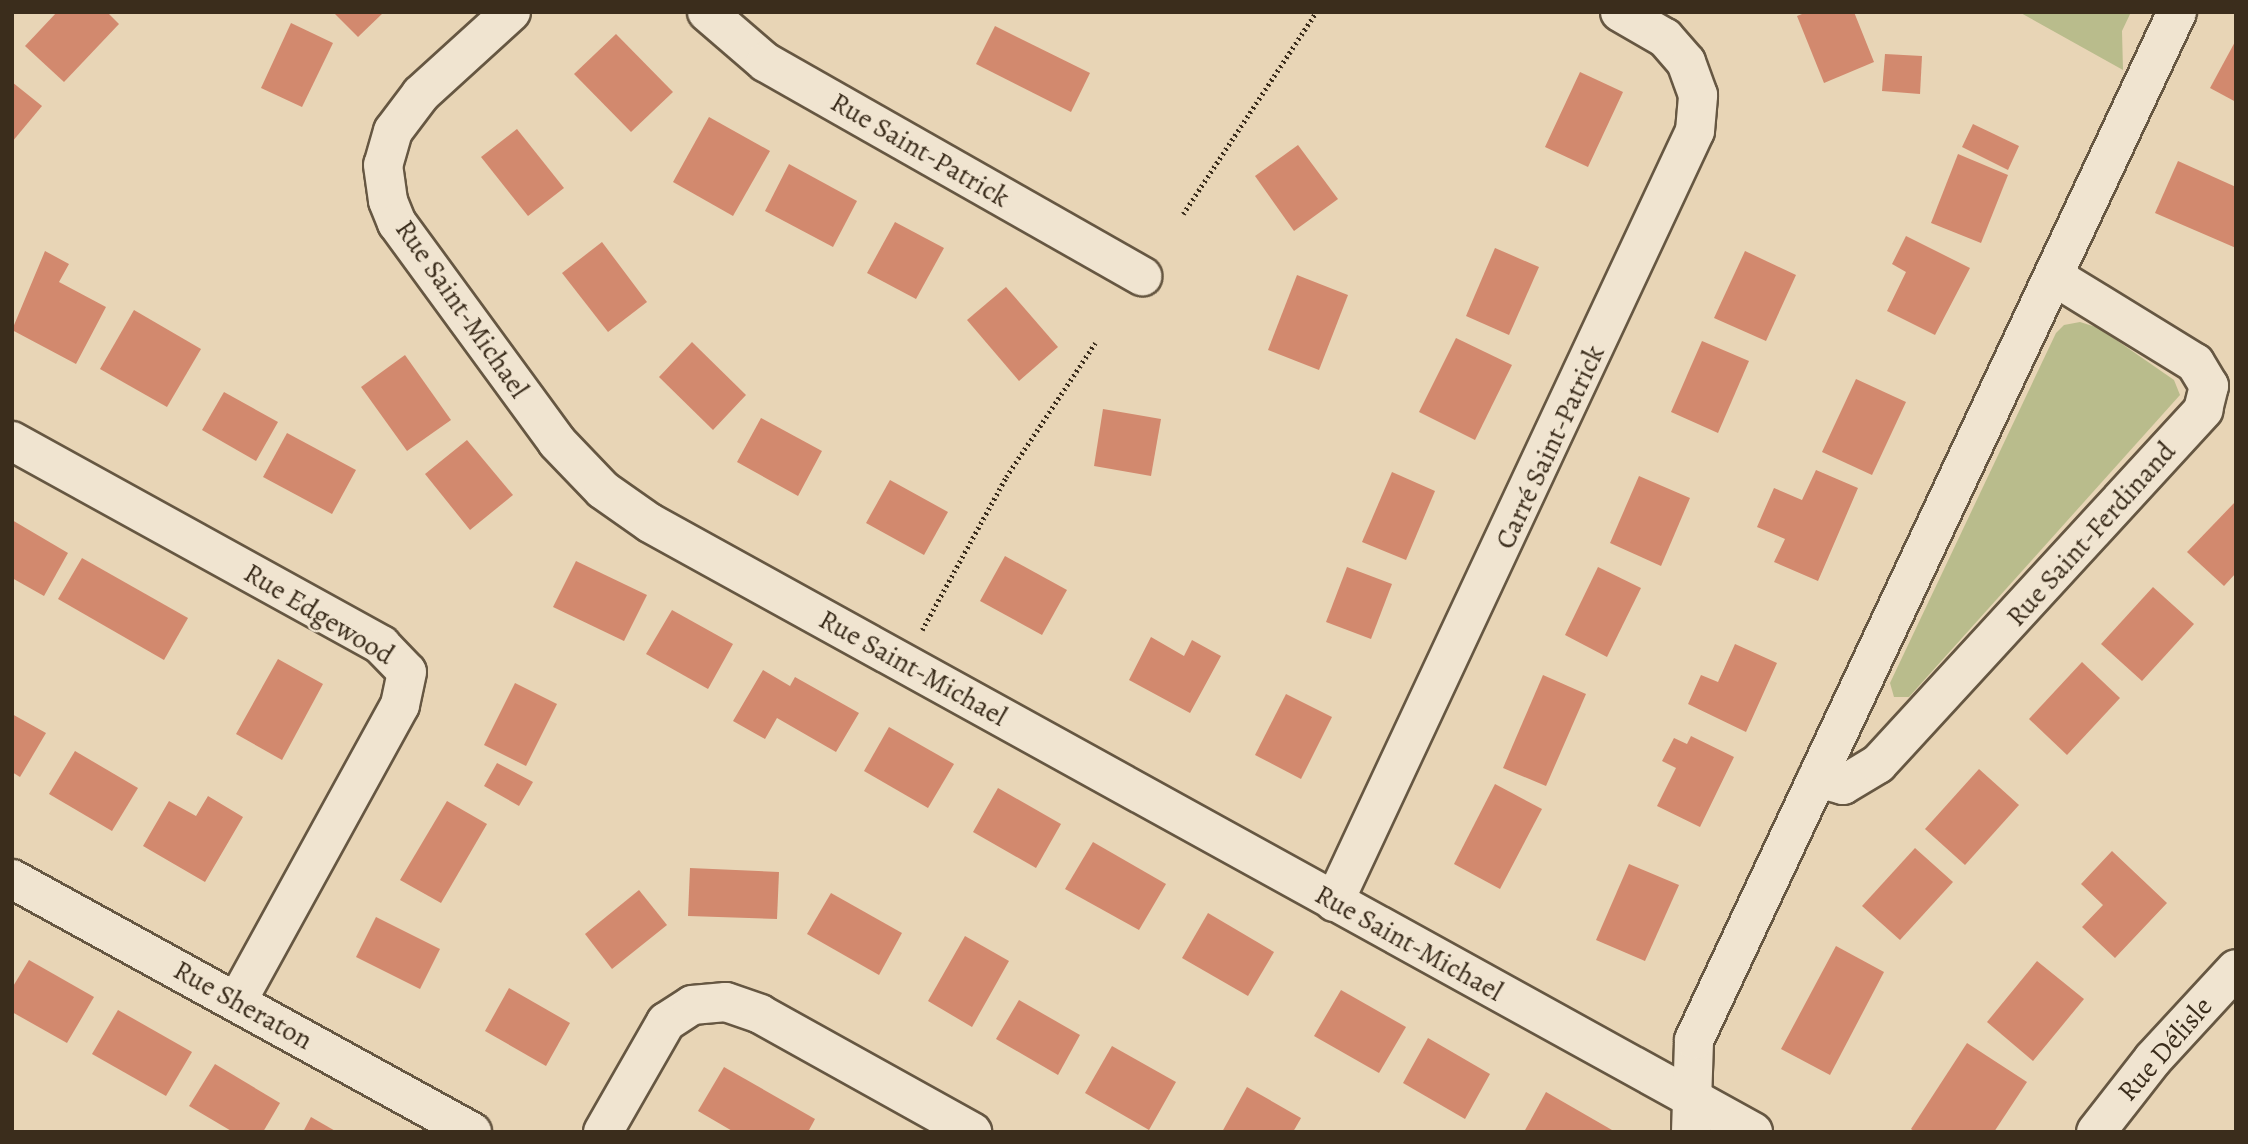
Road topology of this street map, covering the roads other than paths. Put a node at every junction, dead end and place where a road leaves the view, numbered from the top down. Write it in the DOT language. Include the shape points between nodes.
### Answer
graph roads {
  1 [pos="511,12"];
  2 [pos="707,12"];
  3 [pos="1620,12"];
  4 [pos="2177,12"];
  5 [pos="1142,276"];
  6 [pos="2055,277"];
  7 [pos="12,441"];
  8 [pos="1817,778"];
  9 [pos="12,879"];
  10 [pos="1334,902"];
  11 [pos="2236,969"];
  12 [pos="237,1001"];
  13 [pos="1691,1115"];
  14 [pos="472,1132"];
  15 [pos="603,1132"];
  16 [pos="972,1132"];
  17 [pos="1753,1132"];
  18 [pos="2096,1132"];
  1 -- 10 [label="street, Rue Saint-Michael" via="405,113 386,148 384,181 397,223 570,458 650,523"];
  2 -- 5 [label="street, Rue Saint-Patrick" via="765,62"];
  3 -- 10 [label="street, Carré Saint-Patrick" via="1665,38 1686,62 1698,95 1695,131"];
  4 -- 6 [label="street"];
  6 -- 8 [label="street"];
  6 -- 8 [label="street, Rue Saint-Ferdinand" via="2194,363 2209,386 2203,410 1878,764 1843,785"];
  7 -- 12 [label="street, Rue Edgewood" via="381,645 407,672 400,705"];
  8 -- 13 [label="street" via="1694,1040"];
  9 -- 12 [label="street, Rue Sheraton"];
  10 -- 13 [label="street, Rue Saint-Michael"];
  11 -- 18 [label="street, Rue Délisle" via="2153,1059"];
  12 -- 14 [label="street, Rue Sheraton"];
  13 -- 17 [label="street, Rue Saint-Michael"];
  15 -- 16 [label="street" via="666,1022 692,1006 726,1002 760,1014"];
}
